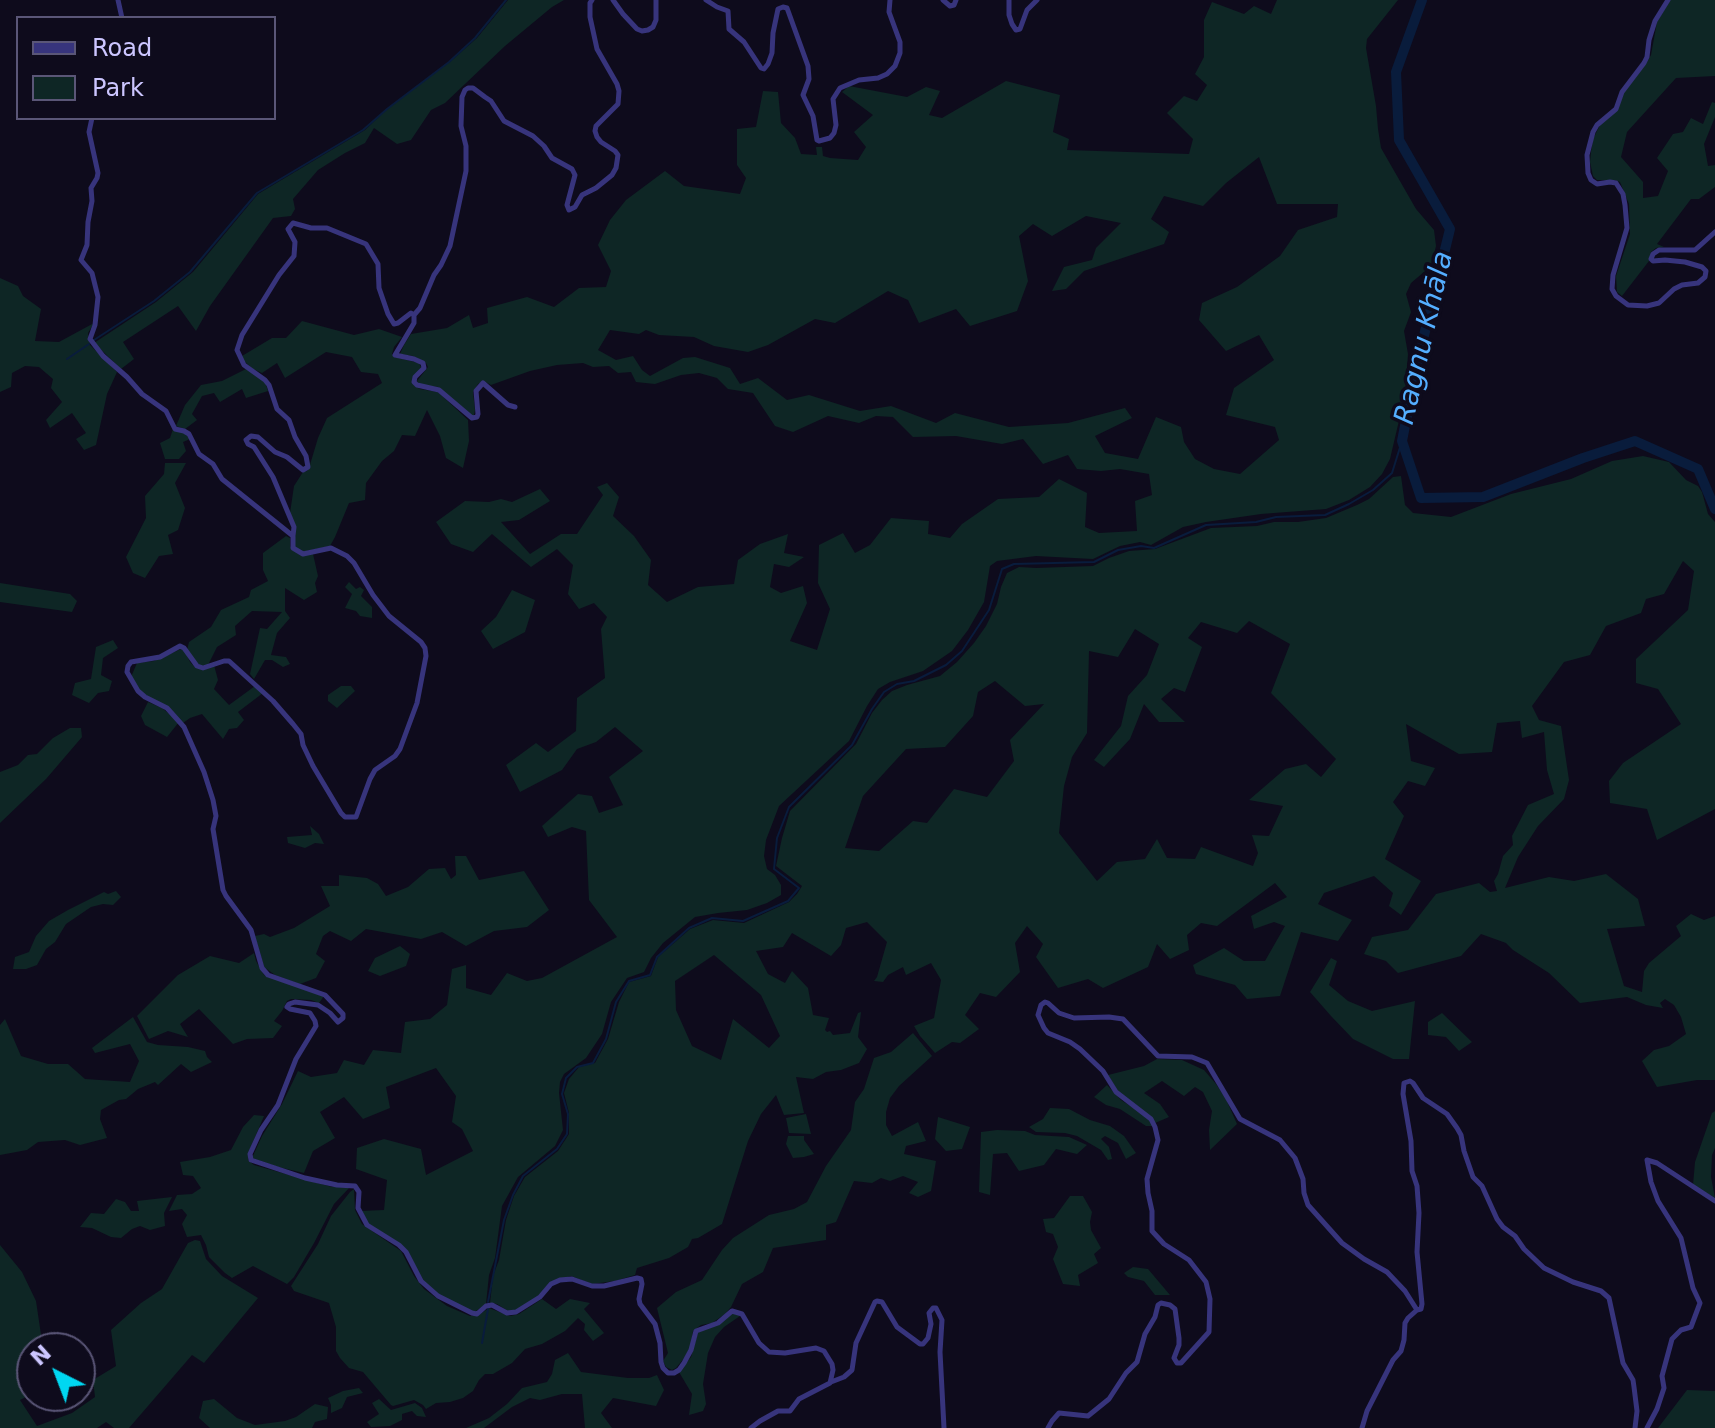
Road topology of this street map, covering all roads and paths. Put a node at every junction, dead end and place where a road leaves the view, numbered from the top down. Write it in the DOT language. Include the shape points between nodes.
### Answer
graph roads {
  1 [pos="592,0"];
  2 [pos="613,0"];
  3 [pos="656,0"];
  4 [pos="706,0"];
  5 [pos="890,0"];
  6 [pos="943,0"];
  7 [pos="956,0"];
  8 [pos="1009,0"];
  9 [pos="1037,0"];
  10 [pos="1668,0"];
  11 [pos="92,120"];
  12 [pos="1715,232"];
  13 [pos="414,315"];
  14 [pos="515,407"];
  15 [pos="293,536"];
  16 [pos="1715,1201"];
  17 [pos="1417,1310"];
  18 [pos="830,1383"];
  19 [pos="751,1428"];
  20 [pos="944,1428"];
  21 [pos="1048,1428"];
  22 [pos="1362,1428"];
  23 [pos="1635,1428"];
  24 [pos="1647,1428"];
  1 -- 13 [label="street" via="597,49 619,91 618,104 595,131 618,155 616,168 569,210 572,169 552,158 533,136 504,121 491,101 473,88 465,90 461,126 466,171 450,246"];
  2 -- 3 [label="street" via="642,31 653,27"];
  4 -- 5 [label="street" via="728,11 729,29 764,69 772,53 778,9 787,8 808,66 803,95 819,141 834,133 833,99 840,88 878,78 895,66 900,42"];
  6 -- 7 [label="street" via="950,6"];
  8 -- 9 [label="street" via="1016,30"];
  10 -- 12 [label="street" via="1655,21 1644,63 1616,109 1597,125 1587,155 1591,180 1616,183 1623,194 1627,228 1613,275 1616,296 1628,305 1647,306 1682,285 1698,283 1705,277 1702,267 1651,259 1659,250 1695,250"];
  11 -- 15 [label="street" via="98,173 81,255 98,297 90,339 138,390 166,411 175,429 189,434 222,479"];
  13 -- 14 [label="street" via="395,355 423,363 415,377 417,385 439,390 472,418 478,414 476,391 483,383"];
  13 -- 15 [label="street" via="394,324 379,288 378,264 366,244 327,228 290,225 294,256 237,350 244,365 269,385 308,462 303,470 258,437 246,440 273,477"];
  15 -- 18 [label="street" via="293,548 303,554 331,548 347,556 389,616 425,648 417,703 400,749 375,770 356,817 341,813 293,724 229,661 203,668 180,646 160,657 131,662 127,672 138,691 167,708 184,727 213,800 223,890 251,930 262,968 268,975 325,995 343,1014 338,1022 318,1005 295,1002 287,1007 310,1013 316,1026 261,1130 251,1160 305,1178 355,1186 367,1225 406,1252 421,1281 438,1296 472,1313 492,1305 516,1312 560,1280 604,1286 637,1278 642,1284 640,1304 655,1324 668,1373 684,1363 696,1331 732,1311 742,1314 769,1352 824,1351 832,1364"];
  16 -- 24 [label="street" via="1647,1160 1658,1201 1681,1238 1700,1303 1691,1327 1672,1339 1664,1388"];
  17 -- 21 [label="street" via="1387,1272 1348,1248 1308,1205 1295,1158 1280,1140 1240,1119 1207,1063 1158,1056 1123,1019 1074,1018 1045,1002 1038,1015 1048,1033 1080,1049 1116,1092 1151,1119 1158,1140 1147,1179 1152,1231 1189,1260 1206,1282 1210,1299 1209,1332 1181,1363 1174,1358 1179,1338 1175,1309 1161,1303 1137,1362 1109,1399 1088,1416 1059,1413"];
  17 -- 22 [label="street" via="1405,1323 1401,1351"];
  17 -- 23 [label="street" via="1422,1304 1419,1213 1403,1094 1404,1083 1410,1081 1457,1128 1473,1177 1503,1227 1544,1268 1609,1298 1623,1363 1633,1380"];
  18 -- 19 [label="street" via="799,1399 790,1411 778,1411"];
  18 -- 20 [label="street" via="852,1370 856,1343 875,1302 882,1302 897,1327 920,1344 928,1338 929,1313 936,1308 942,1320"];
}
